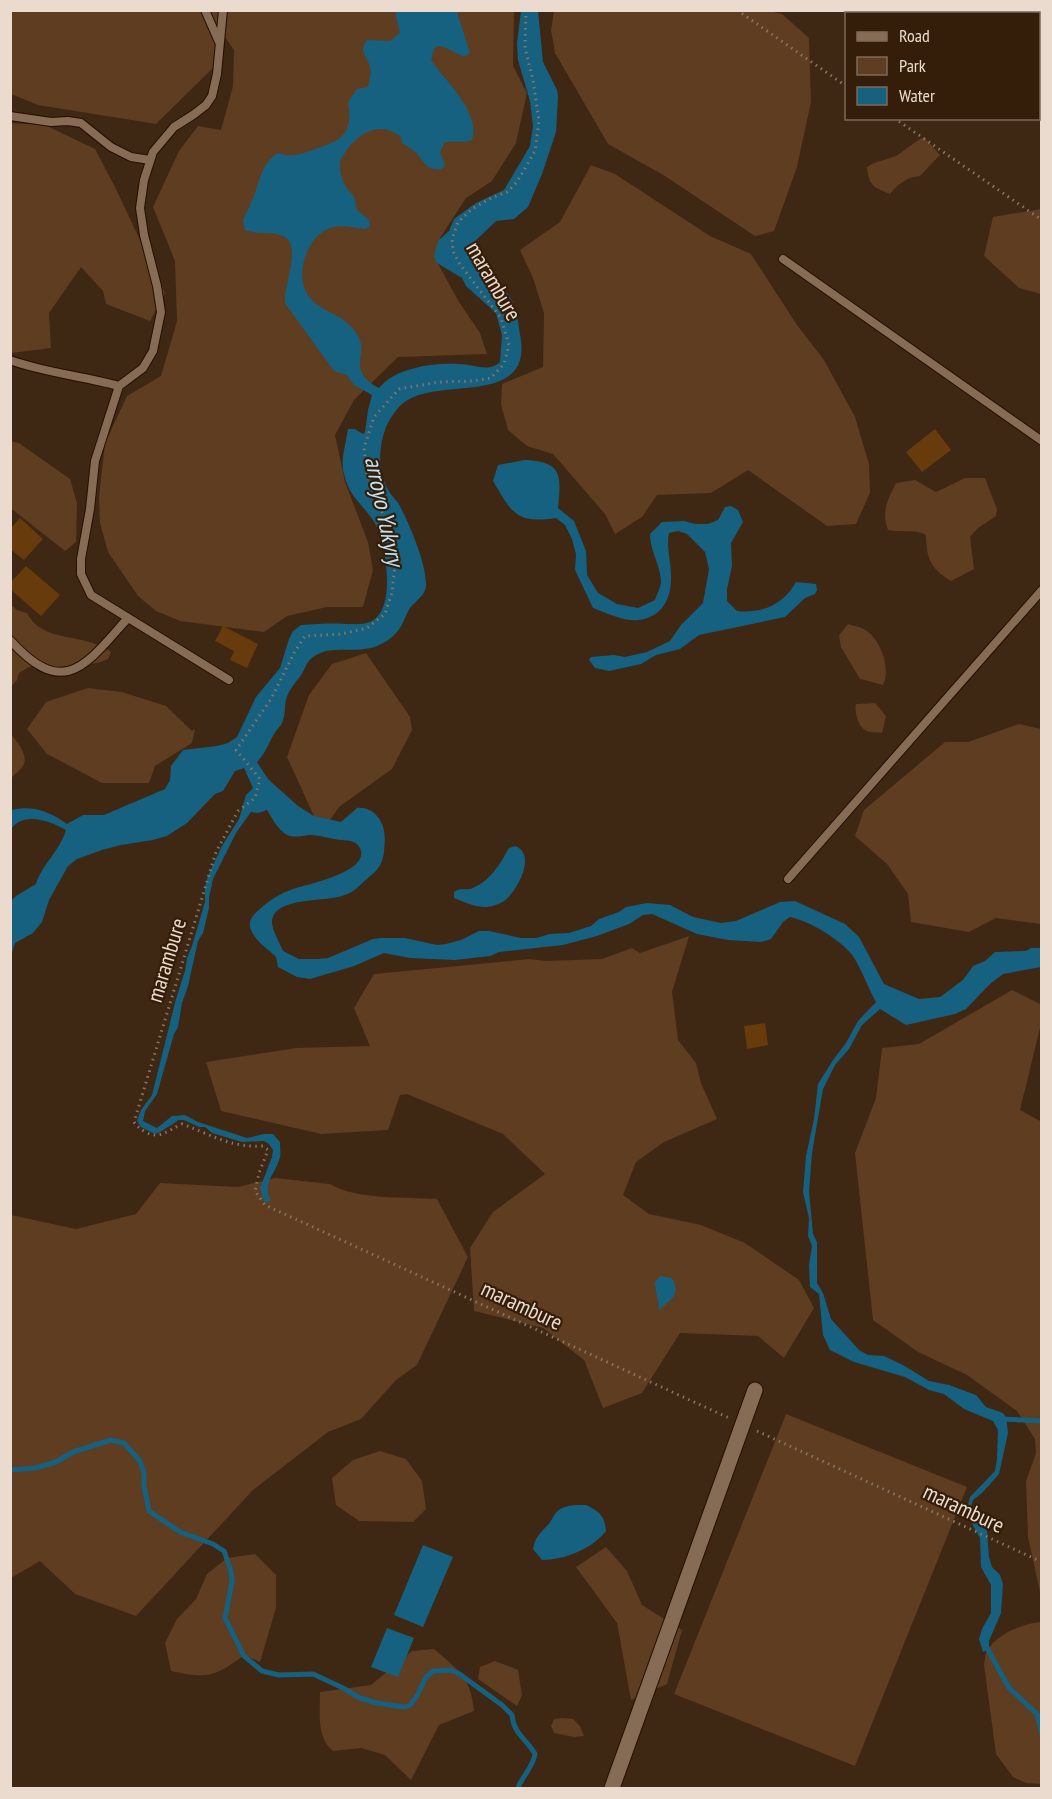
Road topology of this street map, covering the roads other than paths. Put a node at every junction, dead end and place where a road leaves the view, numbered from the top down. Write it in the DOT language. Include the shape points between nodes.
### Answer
graph roads {
  1 [pos="205,10"];
  2 [pos="223,10"];
  3 [pos="220,43"];
  4 [pos="10,116"];
  5 [pos="150,160"];
  6 [pos="783,259"];
  7 [pos="10,360"];
  8 [pos="119,386"];
  9 [pos="1041,441"];
  10 [pos="1041,590"];
  11 [pos="127,619"];
  12 [pos="10,640"];
  13 [pos="229,680"];
  14 [pos="788,879"];
  15 [pos="755,1390"];
  16 [pos="612,1788"];
  1 -- 3 [label="lane"];
  2 -- 3 [label="lane"];
  3 -- 5 [label="lane" via="212,96 200,110 174,127"];
  4 -- 5 [label="lane" via="81,123 111,147 131,157"];
  5 -- 8 [label="lane" via="141,208 161,312 153,351 143,368"];
  6 -- 9 [label="lane"];
  7 -- 8 [label="lane" via="54,374"];
  8 -- 11 [label="lane" via="94,461 81,574 91,595"];
  10 -- 14 [label="lane"];
  11 -- 12 [label="lane" via="90,661 65,672 27,659"];
  11 -- 13 [label="lane"];
  15 -- 16 [label="street"];
}
